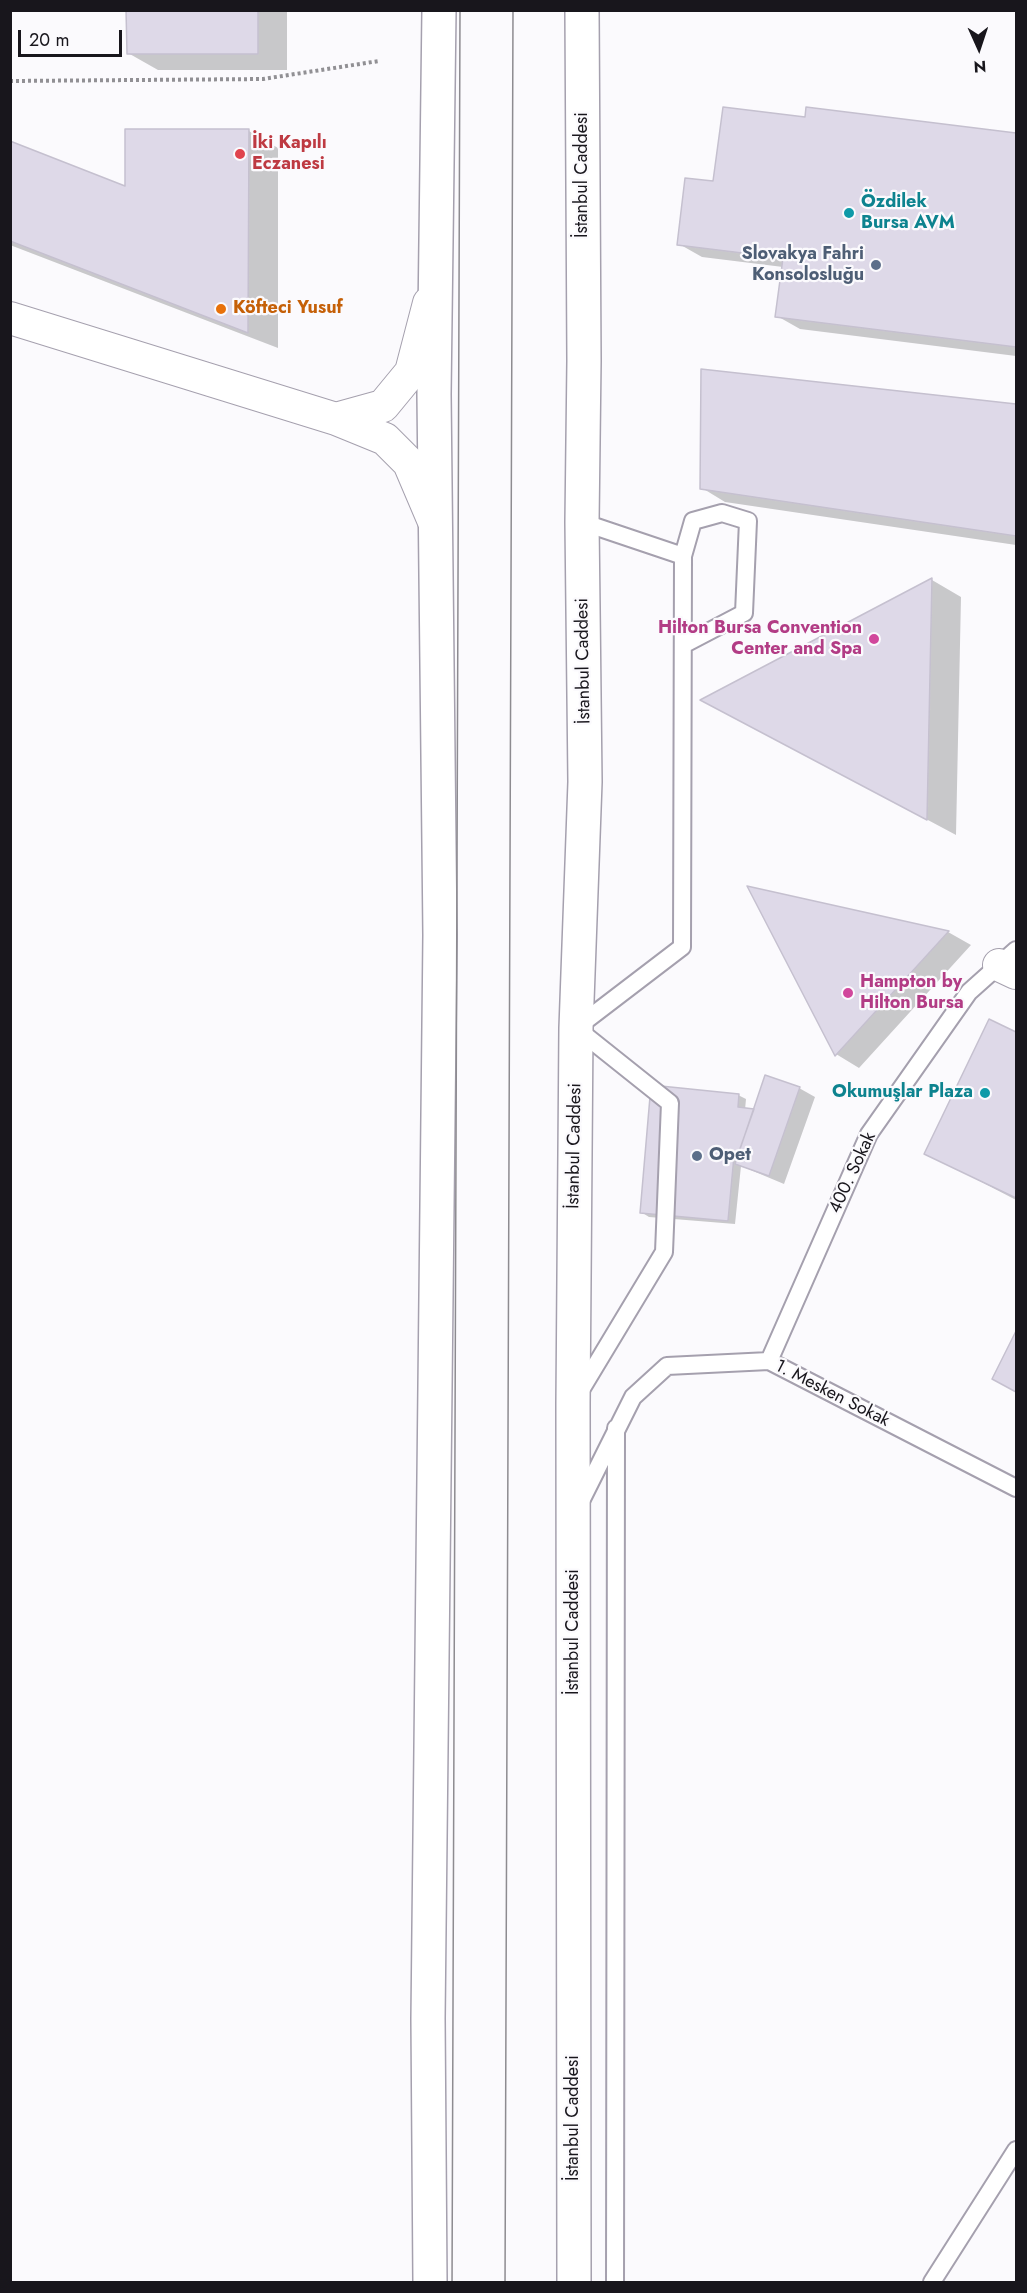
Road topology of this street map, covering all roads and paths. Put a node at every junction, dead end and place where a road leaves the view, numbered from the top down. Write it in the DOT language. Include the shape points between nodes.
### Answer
graph roads {
  1 [pos="438,10"];
  2 [pos="582,10"];
  3 [pos="379,61"];
  4 [pos="10,81"];
  5 [pos="436,278"];
  6 [pos="10,318"];
  7 [pos="336,419"];
  8 [pos="582,522"];
  9 [pos="436,525"];
  10 [pos="683,556"];
  11 [pos="683,645"];
  12 [pos="1011,963"];
  13 [pos="576,1028"];
  14 [pos="768,1361"];
  15 [pos="573,1403"];
  16 [pos="616,1428"];
  17 [pos="1017,1488"];
  18 [pos="574,1514"];
  19 [pos="1017,2150"];
  20 [pos="430,2283"];
  21 [pos="574,2283"];
  22 [pos="615,2283"];
  23 [pos="932,2283"];
  1 -- 5 [label="highway"];
  2 -- 8 [label="highway, İstanbul Caddesi"];
  3 -- 4 [label="path" via="263,79"];
  5 -- 7 [label="street" via="411,372 383,406"];
  5 -- 9 [label="highway"];
  6 -- 7 [label="street"];
  7 -- 9 [label="street" via="385,438 410,463"];
  8 -- 10 [label="lane"];
  8 -- 13 [label="highway, İstanbul Caddesi" via="585,782"];
  9 -- 20 [label="highway" via="440,935 429,2006"];
  10 -- 11 [label="lane"];
  10 -- 11 [label="lane" via="693,521 722,513 748,521 744,613"];
  11 -- 13 [label="lane" via="682,947"];
  12 -- 14 [label="lane, 400. Sokak" via="969,992 869,1134"];
  13 -- 15 [label="highway, İstanbul Caddesi"];
  13 -- 15 [label="lane" via="670,1103 664,1252"];
  14 -- 16 [label="lane, 1. Mesken Sokak" via="667,1366 633,1397"];
  14 -- 17 [label="lane, 1. Mesken Sokak"];
  15 -- 18 [label="highway, İstanbul Caddesi"];
  16 -- 18 [label="lane, 1. Mesken Sokak"];
  16 -- 22 [label="lane"];
  18 -- 21 [label="highway, İstanbul Caddesi"];
  19 -- 23 [label="lane"];
}
